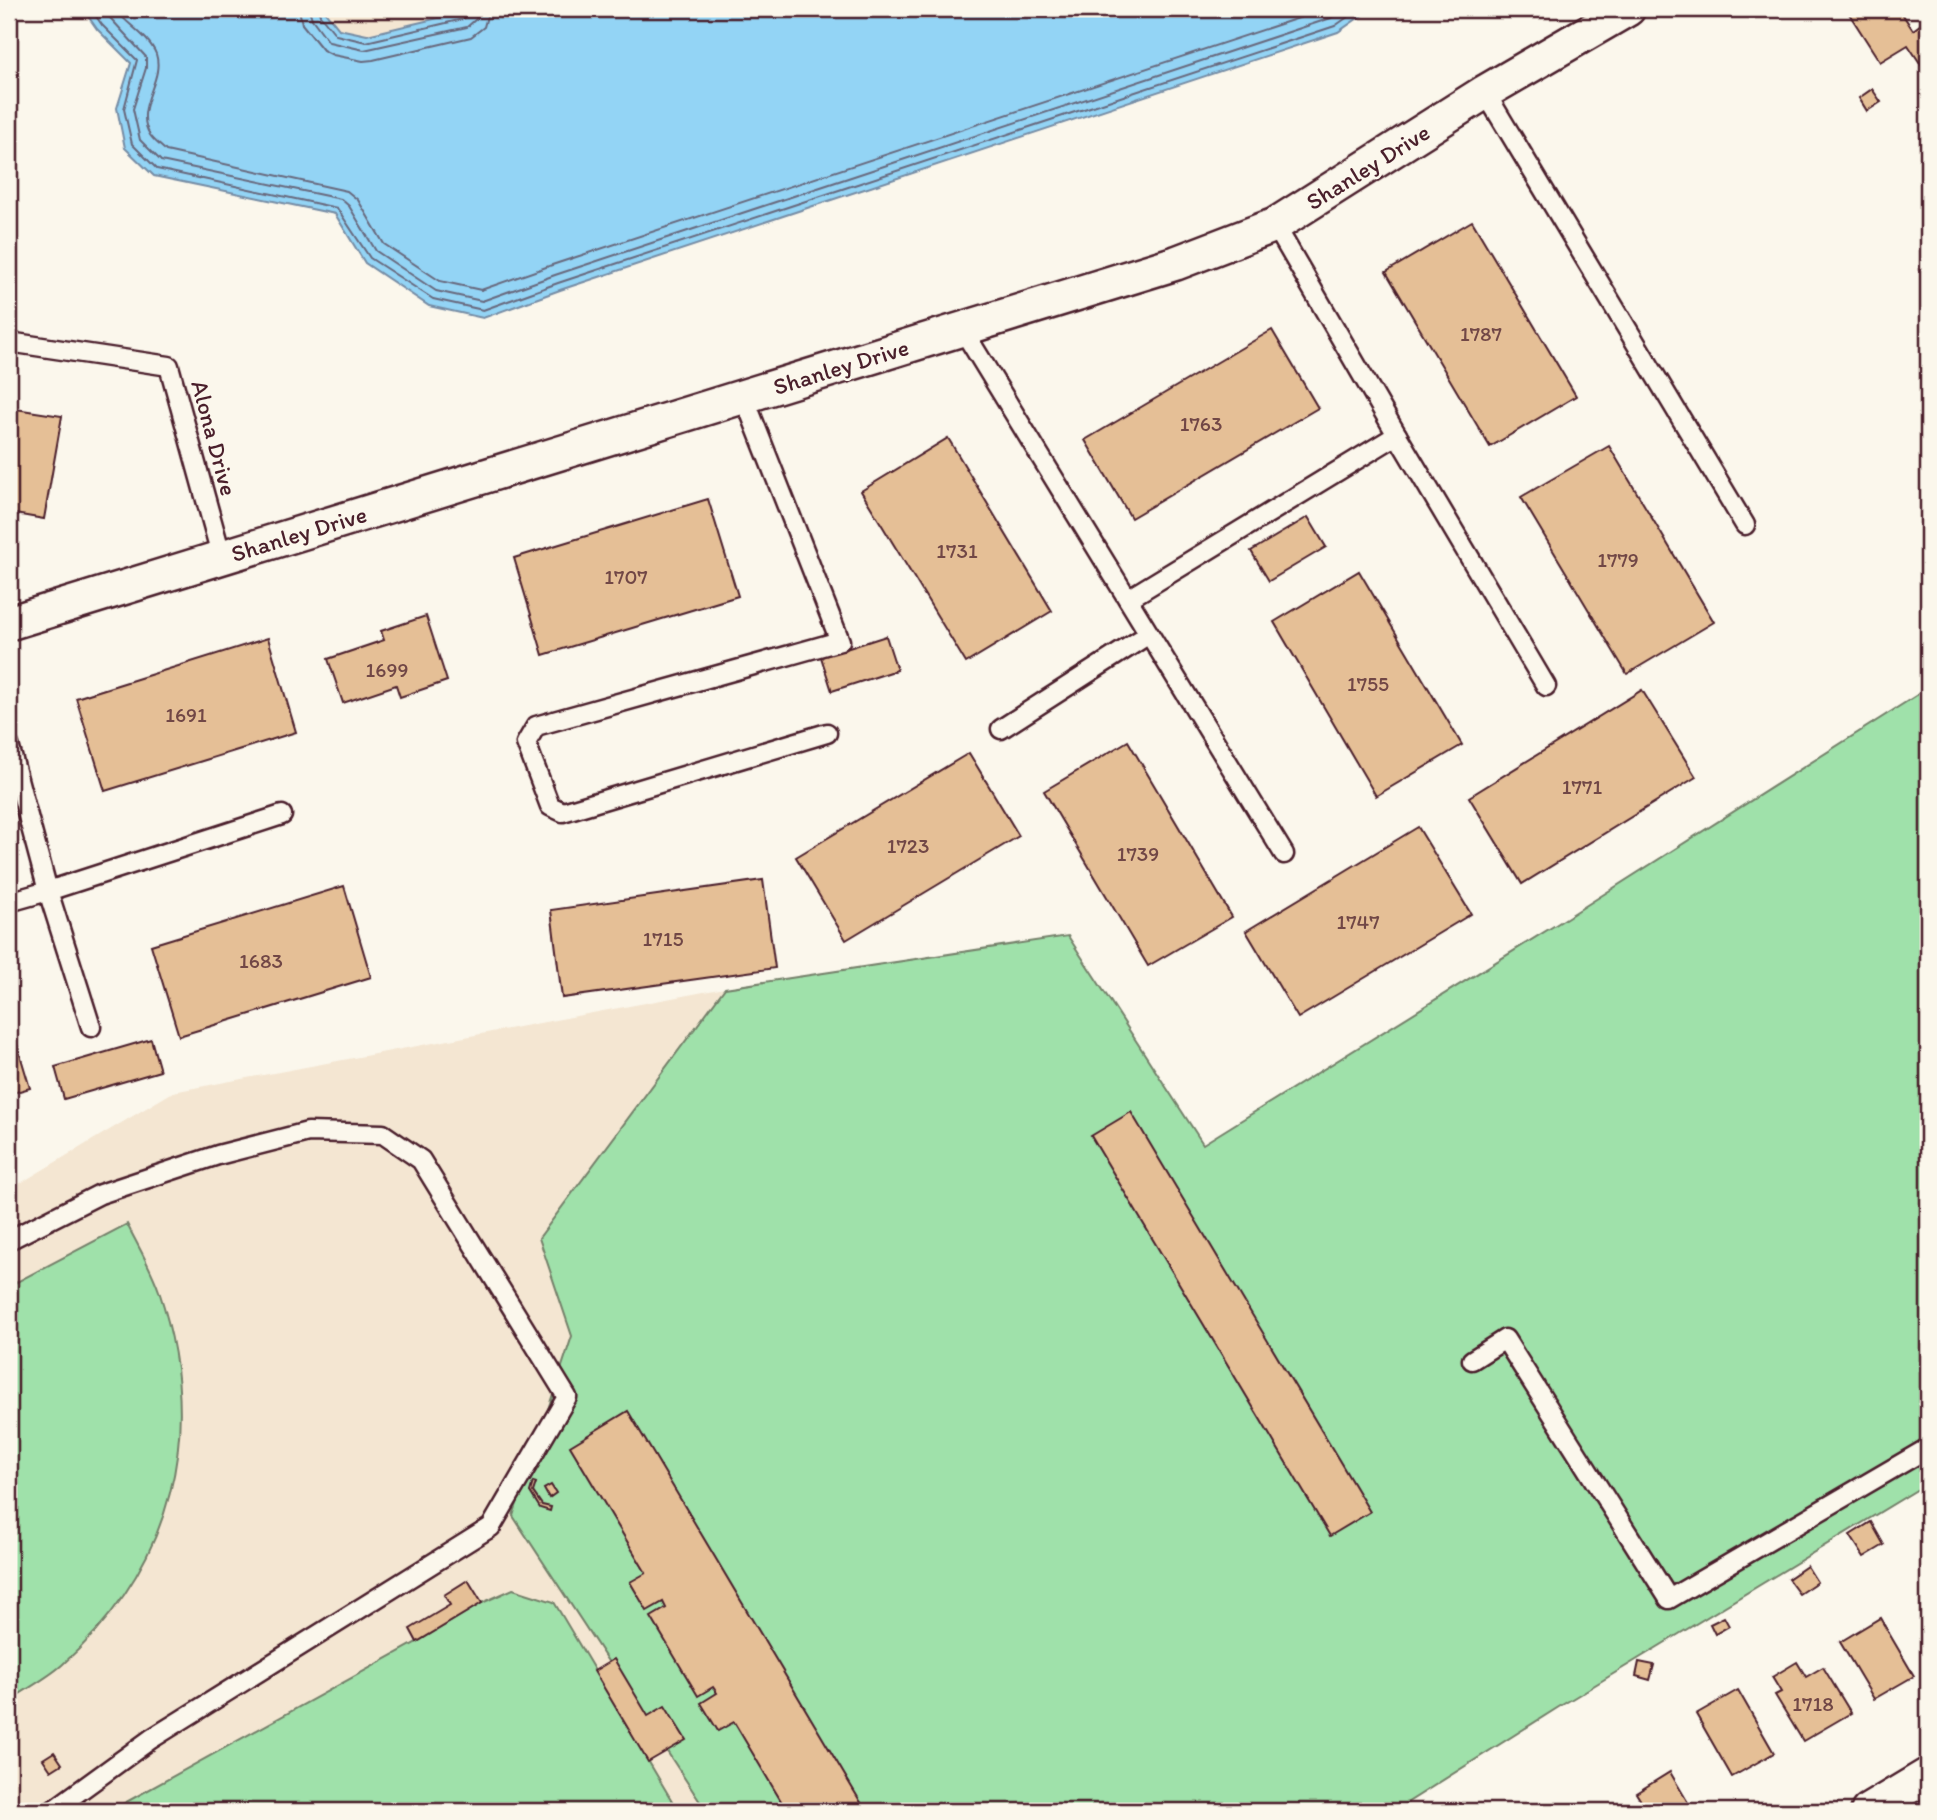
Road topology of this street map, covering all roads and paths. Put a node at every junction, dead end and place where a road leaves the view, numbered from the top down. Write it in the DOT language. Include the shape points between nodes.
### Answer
graph roads {
  1 [pos="1628,9"];
  2 [pos="1485,92"];
  3 [pos="1275,225"];
  4 [pos="962,330"];
  5 [pos="9,342"];
  6 [pos="744,397"];
  7 [pos="1397,435"];
  8 [pos="1745,525"];
  9 [pos="222,558"];
  10 [pos="1128,599"];
  11 [pos="9,623"];
  12 [pos="1149,634"];
  13 [pos="1546,686"];
  14 [pos="1001,729"];
  15 [pos="827,733"];
  16 [pos="9,745"];
  17 [pos="282,815"];
  18 [pos="1284,854"];
  19 [pos="48,891"];
  20 [pos="9,902"];
  21 [pos="91,1027"];
  22 [pos="9,1240"];
  23 [pos="1472,1360"];
  24 [pos="1928,1448"];
  25 [pos="1928,1775"];
  26 [pos="52,1811"];
  27 [pos="1868,1811"];
  1 -- 2 [label="street, Shanley Drive"];
  2 -- 3 [label="street, Shanley Drive"];
  2 -- 8 [label="lane"];
  3 -- 4 [label="street, Shanley Drive" via="1176,263"];
  3 -- 7 [label="lane"];
  4 -- 6 [label="street, Shanley Drive"];
  4 -- 10 [label="lane"];
  5 -- 9 [label="lane, Alona Drive" via="169,366"];
  6 -- 9 [label="street, Shanley Drive"];
  6 -- 15 [label="lane" via="840,641 536,726 526,743 550,806 563,812"];
  7 -- 10 [label="lane"];
  7 -- 13 [label="lane"];
  9 -- 11 [label="street, Shanley Drive"];
  10 -- 12 [label="lane"];
  12 -- 14 [label="lane"];
  12 -- 18 [label="lane"];
  16 -- 19 [label="lane"];
  17 -- 19 [label="lane"];
  19 -- 20 [label="lane"];
  19 -- 21 [label="lane"];
  22 -- 26 [label="lane" via="100,1194 218,1155 308,1132 383,1134 421,1160 567,1397 491,1527 151,1739"];
  23 -- 24 [label="lane" via="1505,1339 1669,1599"];
  25 -- 27 [label="street"];
}
